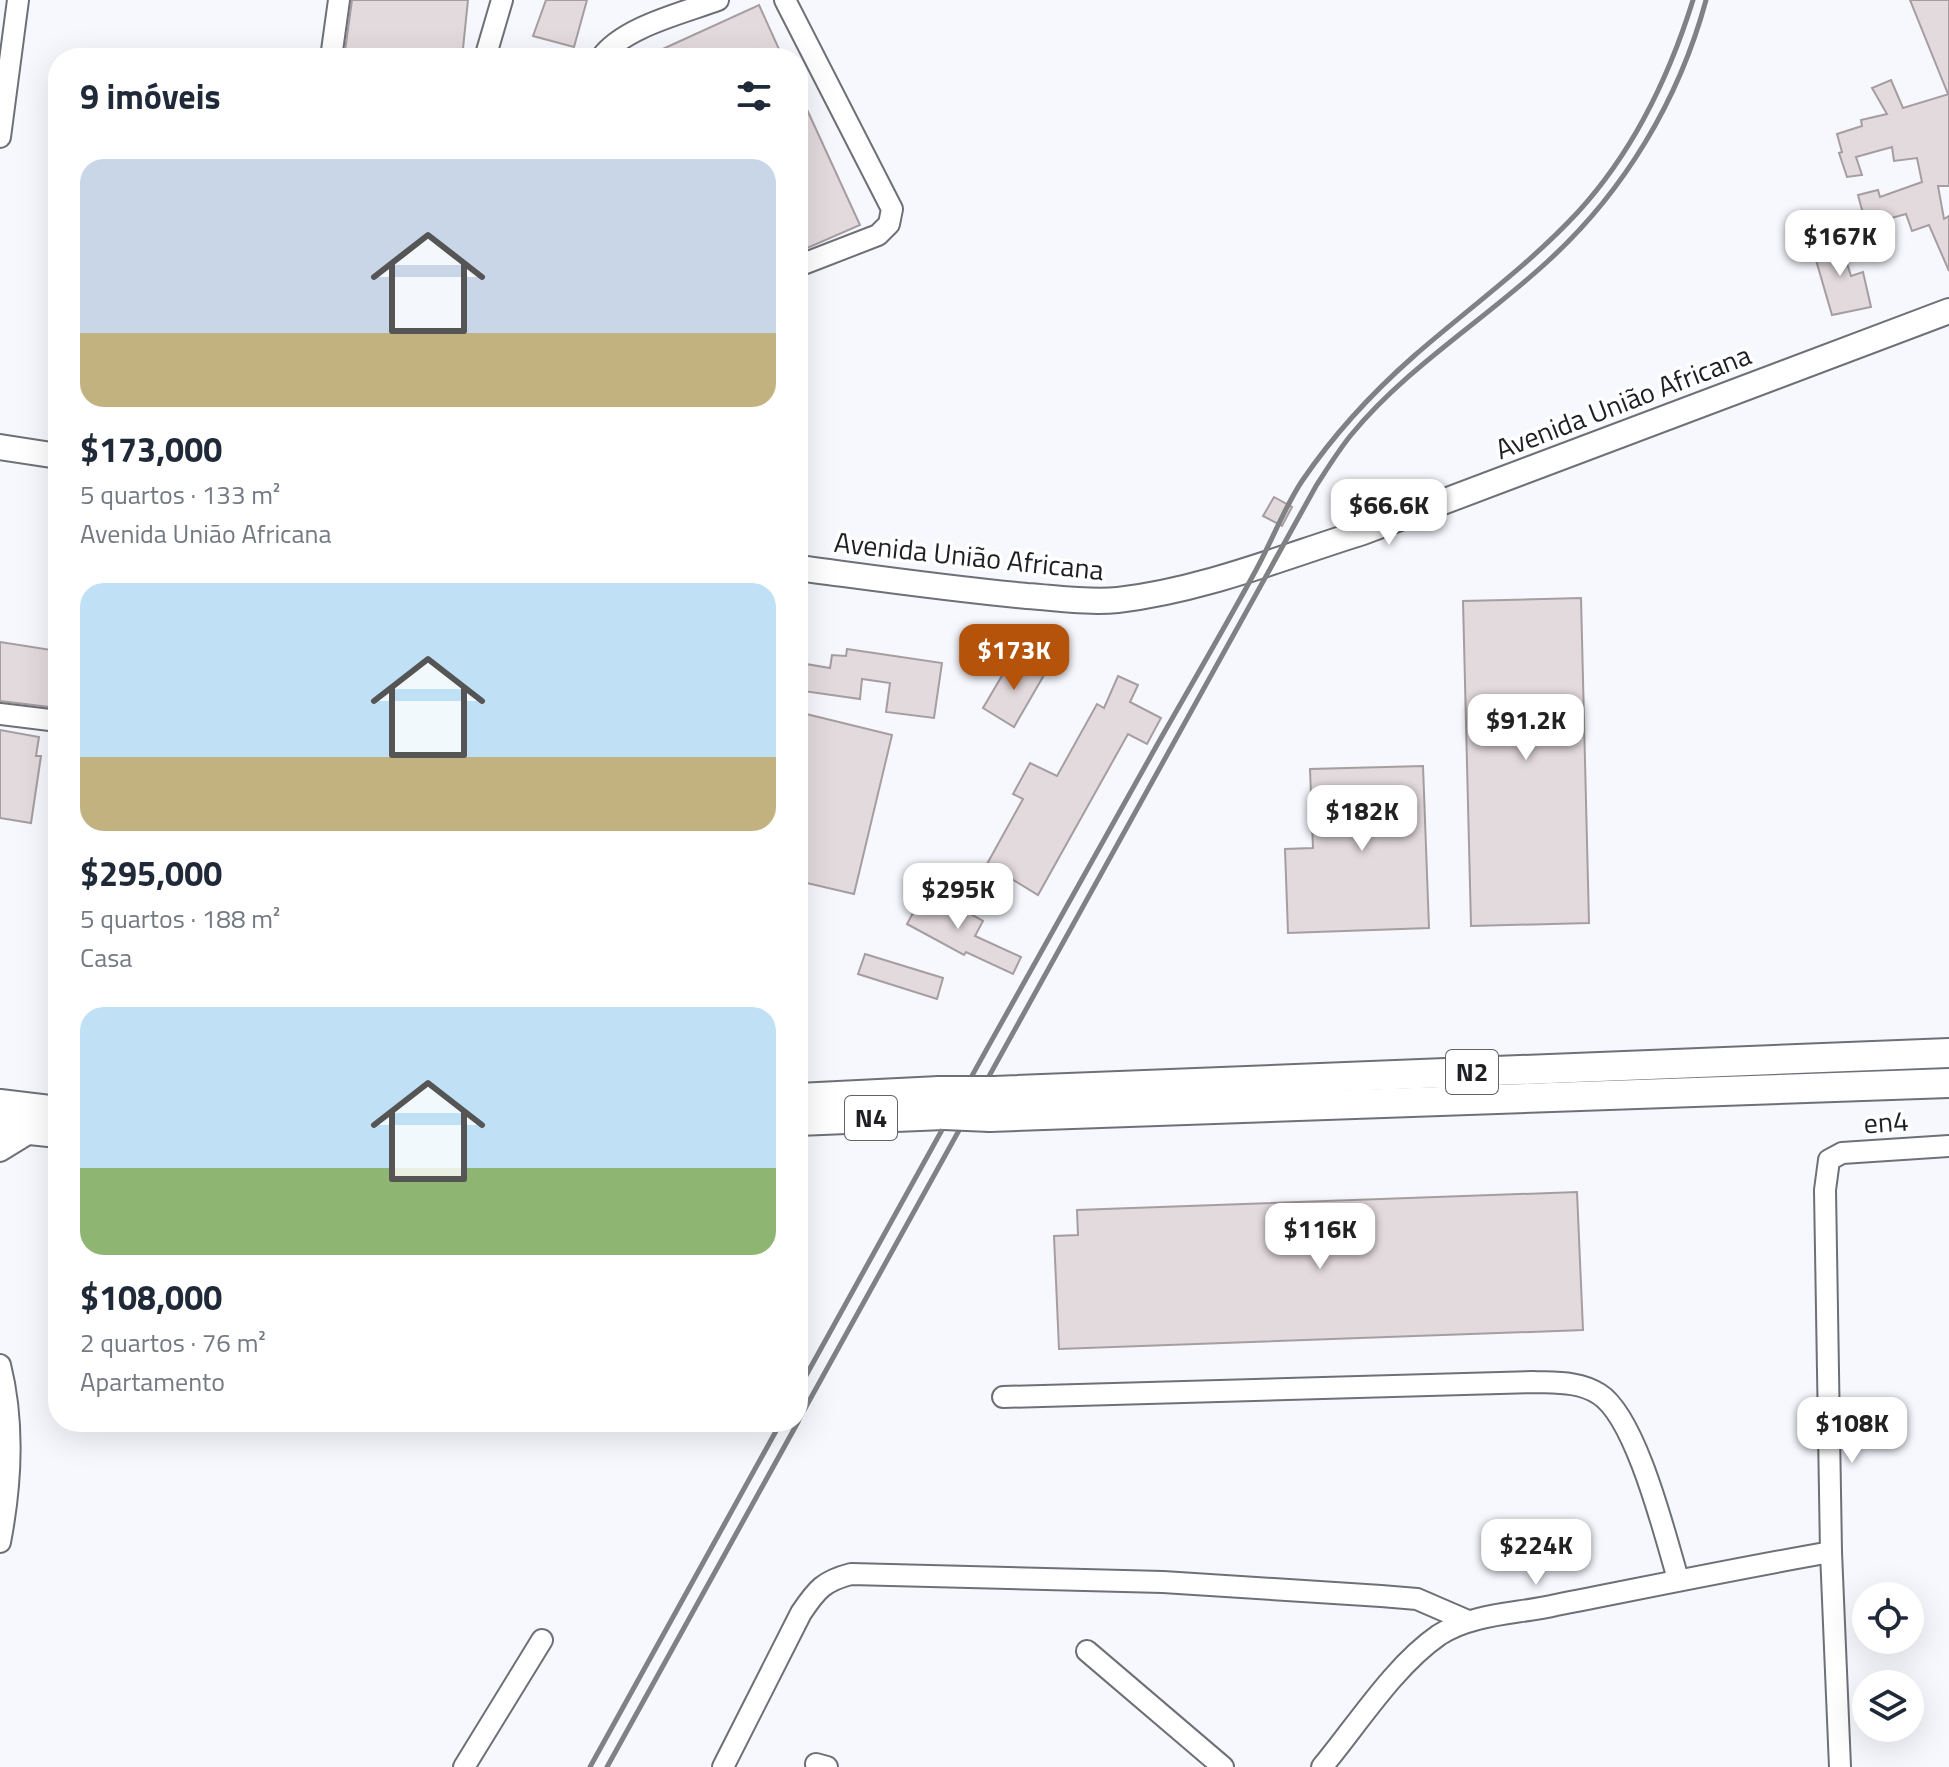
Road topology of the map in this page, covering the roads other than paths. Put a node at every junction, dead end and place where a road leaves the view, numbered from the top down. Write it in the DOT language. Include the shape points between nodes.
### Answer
graph roads {
  1 [pos="18,0"];
  2 [pos="339,0"];
  3 [pos="502,0"];
  4 [pos="718,0"];
  5 [pos="785,0"];
  6 [pos="332,48"];
  7 [pos="488,48"];
  8 [pos="608,48"];
  9 [pos="0,137"];
  10 [pos="808,262"];
  11 [pos="1949,311"];
  12 [pos="0,447"];
  13 [pos="48,454"];
  14 [pos="808,569"];
  15 [pos="0,714"];
  16 [pos="48,720"];
  17 [pos="1949,1053"];
  18 [pos="1949,1083"];
  19 [pos="808,1098"];
  20 [pos="941,1103"];
  21 [pos="0,1104"];
  22 [pos="992,1104"];
  23 [pos="48,1110"];
  24 [pos="1036,1116"];
  25 [pos="808,1120"];
  26 [pos="0,1127"];
  27 [pos="45,1132"];
  28 [pos="1949,1146"];
  29 [pos="0,1151"];
  30 [pos="0,1365"];
  31 [pos="1003,1397"];
  32 [pos="0,1542"];
  33 [pos="1831,1552"];
  34 [pos="1678,1579"];
  35 [pos="1468,1621"];
  36 [pos="542,1640"];
  37 [pos="1087,1651"];
  38 [pos="464,1767"];
  39 [pos="723,1767"];
  40 [pos="1223,1767"];
  41 [pos="1322,1767"];
  42 [pos="1840,1767"];
  1 -- 9 [label="street"];
  2 -- 6 [label="street"];
  3 -- 7 [label="street"];
  4 -- 8 [label="street" via="639,30"];
  5 -- 10 [label="street" via="892,209 889,224 878,235"];
  11 -- 14 [label="main road, Avenida União Africana" via="1363,532 1273,563 1165,591 1116,600 1073,600"];
  12 -- 13 [label="main road"];
  15 -- 16 [label="street"];
  17 -- 22 [label="highway, N2"];
  18 -- 24 [label="highway, N2"];
  19 -- 20 [label="highway, N4"];
  20 -- 22 [label="highway, N4, bridge"];
  20 -- 25 [label="highway, N4"];
  21 -- 23 [label="highway"];
  22 -- 24 [label="highway, N4"];
  26 -- 27 [label="highway"];
  27 -- 29 [label="street"];
  28 -- 33 [label="street, en4" via="1842,1153 1829,1160 1825,1190"];
  30 -- 32 [label="street" via="6,1388 9,1495"];
  31 -- 34 [label="street" via="1576,1384 1600,1394 1620,1415 1648,1482"];
  33 -- 34 [label="street"];
  33 -- 42 [label="street"];
  34 -- 35 [label="street"];
  35 -- 39 [label="street" via="1417,1599 1381,1596 1163,1582 851,1574 830,1580 814,1593"];
  35 -- 41 [label="street" via="1439,1636 1403,1668"];
  36 -- 38 [label="street"];
  37 -- 40 [label="street"];
}
